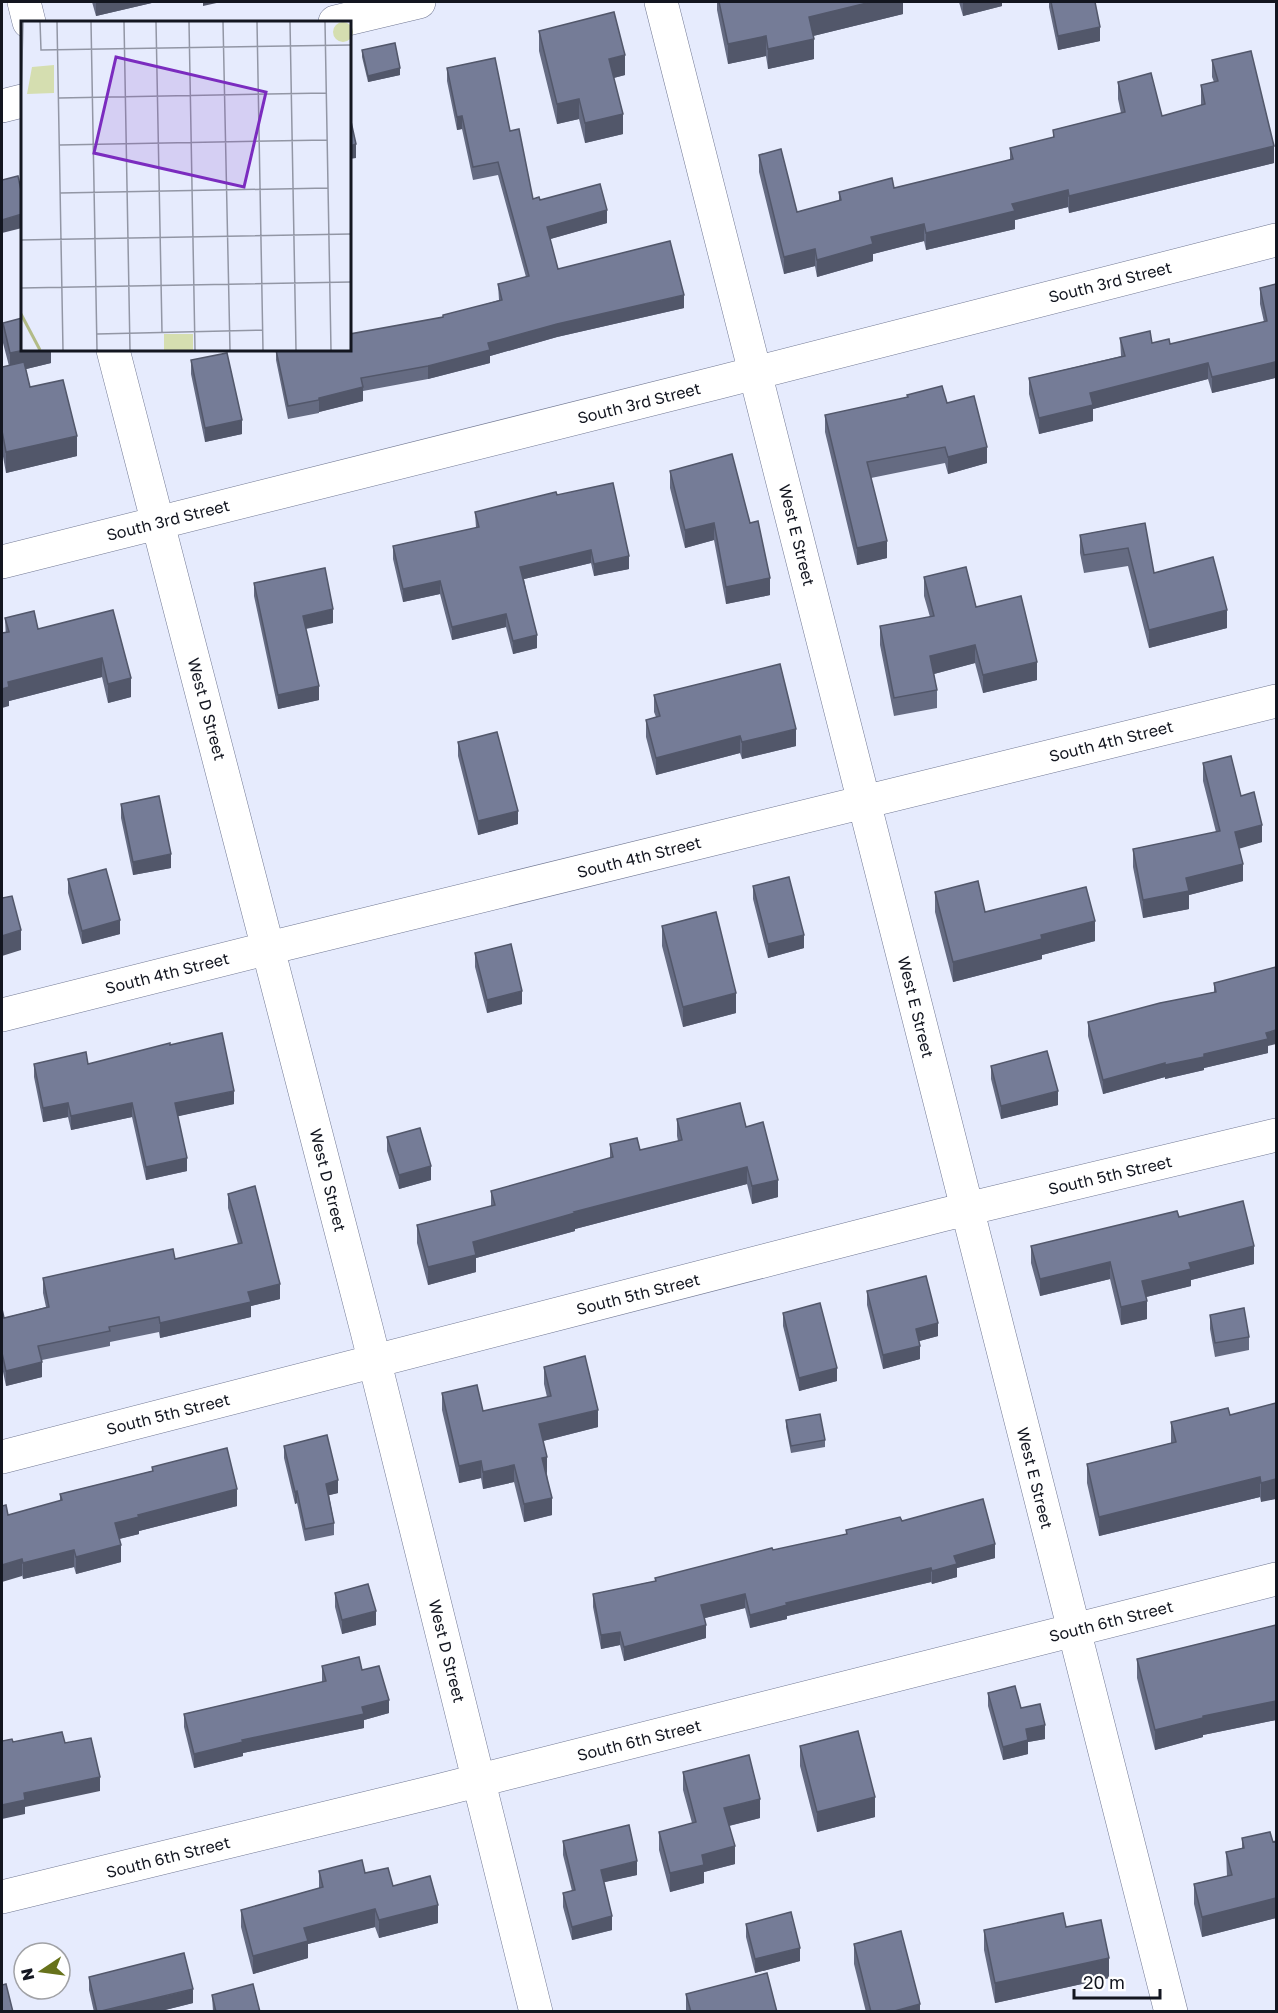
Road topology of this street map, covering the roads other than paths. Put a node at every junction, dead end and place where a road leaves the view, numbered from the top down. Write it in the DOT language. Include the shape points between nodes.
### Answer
graph roads {
  1 [pos="24,2"];
  2 [pos="419,2"];
  3 [pos="661,2"];
  4 [pos="29,21"];
  5 [pos="339,21"];
  6 [pos="21,101"];
  7 [pos="2,106"];
  8 [pos="1276,240"];
  9 [pos="113,351"];
  10 [pos="756,374"];
  11 [pos="158,523"];
  12 [pos="2,562"];
  13 [pos="1276,701"];
  14 [pos="864,802"];
  15 [pos="269,948"];
  16 [pos="2,1015"];
  17 [pos="1276,1135"];
  18 [pos="967,1209"];
  19 [pos="374,1362"];
  20 [pos="2,1457"];
  21 [pos="1276,1579"];
  22 [pos="1074,1631"];
  23 [pos="479,1780"];
  24 [pos="2,1897"];
  25 [pos="536,2012"];
  26 [pos="1171,2012"];
  1 -- 4 [label="street"];
  2 -- 5 [label="street"];
  3 -- 10 [label="street, West E Street"];
  6 -- 7 [label="street"];
  8 -- 10 [label="street, South 3rd Street"];
  9 -- 11 [label="street, West D Street"];
  10 -- 11 [label="street, South 3rd Street"];
  10 -- 14 [label="street, West E Street"];
  11 -- 12 [label="street, South 3rd Street"];
  11 -- 15 [label="street, West D Street"];
  13 -- 14 [label="street, South 4th Street"];
  14 -- 15 [label="street, South 4th Street"];
  14 -- 18 [label="street, West E Street"];
  15 -- 16 [label="street, South 4th Street"];
  15 -- 19 [label="street, West D Street"];
  17 -- 18 [label="street, South 5th Street"];
  18 -- 19 [label="street, South 5th Street"];
  18 -- 22 [label="street, West E Street"];
  19 -- 20 [label="street, South 5th Street"];
  19 -- 23 [label="street, West D Street"];
  21 -- 22 [label="street, South 6th Street"];
  22 -- 23 [label="street, South 6th Street"];
  22 -- 26 [label="street, West E Street"];
  23 -- 24 [label="street, South 6th Street"];
  23 -- 25 [label="street, West D Street"];
}
